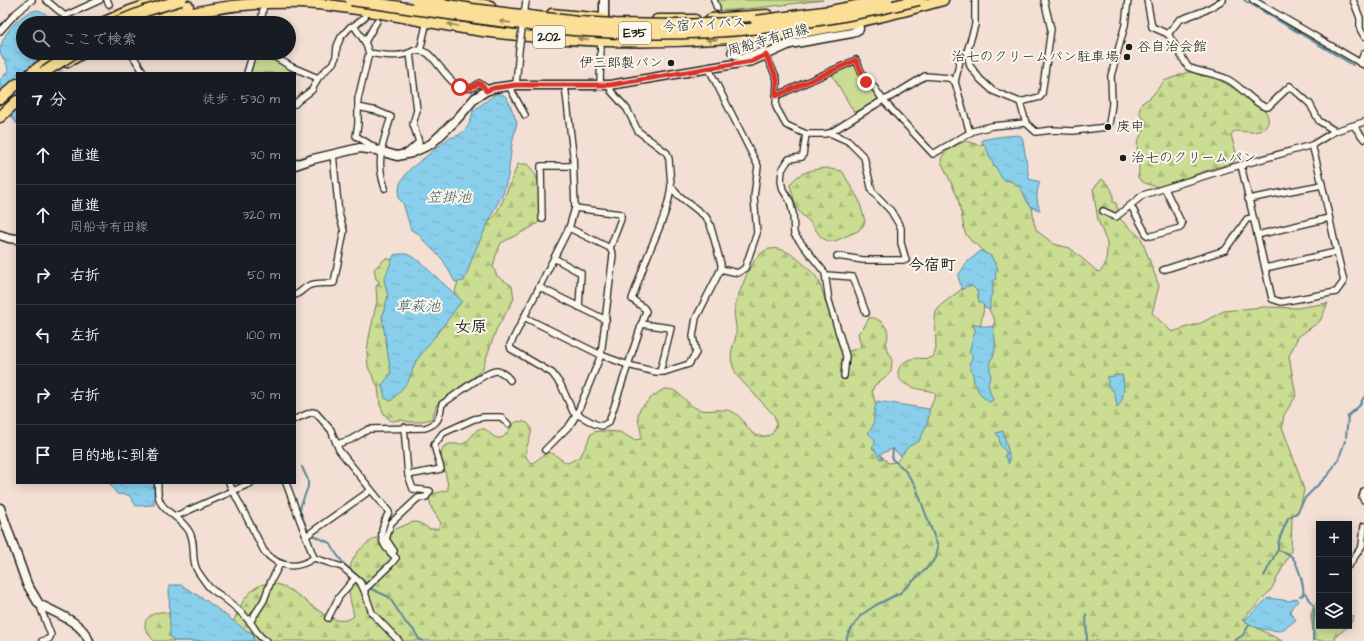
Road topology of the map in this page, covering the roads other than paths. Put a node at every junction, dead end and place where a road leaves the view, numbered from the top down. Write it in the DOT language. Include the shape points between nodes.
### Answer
graph roads {
  1 [pos="32,0"];
  2 [pos="46,0"];
  3 [pos="100,0"];
  4 [pos="163,0"];
  5 [pos="181,0"];
  6 [pos="221,0"];
  7 [pos="351,0"];
  8 [pos="416,0"];
  9 [pos="445,0"];
  10 [pos="604,0"];
  11 [pos="714,0"];
  12 [pos="868,0"];
  13 [pos="887,0"];
  14 [pos="918,0"];
  15 [pos="943,0"];
  16 [pos="975,0"];
  17 [pos="1044,0"];
  18 [pos="1128,0"];
  19 [pos="1147,0"];
  20 [pos="1223,0"];
  21 [pos="1253,0"];
  22 [pos="1353,0"];
  23 [pos="526,1"];
  24 [pos="264,2"];
  25 [pos="717,8"];
  26 [pos="366,11"];
  27 [pos="65,16"];
  28 [pos="118,16"];
  29 [pos="132,16"];
  30 [pos="154,16"];
  31 [pos="179,16"];
  32 [pos="261,16"];
  33 [pos="604,19"];
  34 [pos="427,20"];
  35 [pos="378,21"];
  36 [pos="858,21"];
  37 [pos="354,26"];
  38 [pos="1,27"];
  39 [pos="1168,34"];
  40 [pos="1364,36"];
  41 [pos="601,41"];
  42 [pos="365,42"];
  43 [pos="420,51"];
  44 [pos="732,52"];
  45 [pos="967,52"];
  46 [pos="369,53"];
  47 [pos="410,53"];
  48 [pos="1364,53"];
  49 [pos="766,55"];
  50 [pos="41,60"];
  51 [pos="49,60"];
  52 [pos="63,60"];
  53 [pos="72,60"];
  54 [pos="136,60"];
  55 [pos="251,60"];
  56 [pos="280,60"];
  57 [pos="1362,64"];
  58 [pos="710,69"];
  59 [pos="25,72"];
  60 [pos="32,72"];
  61 [pos="45,72"];
  62 [pos="53,72"];
  63 [pos="143,72"];
  64 [pos="247,72"];
  65 [pos="318,78"];
  66 [pos="16,79"];
  67 [pos="955,82"];
  68 [pos="600,84"];
  69 [pos="16,85"];
  70 [pos="512,85"];
  71 [pos="565,85"];
  72 [pos="610,85"];
  73 [pos="486,91"];
  74 [pos="0,92"];
  75 [pos="16,96"];
  76 [pos="776,96"];
  77 [pos="0,99"];
  78 [pos="883,100"];
  79 [pos="16,101"];
  80 [pos="1020,102"];
  81 [pos="296,103"];
  82 [pos="358,107"];
  83 [pos="0,111"];
  84 [pos="525,115"];
  85 [pos="0,117"];
  86 [pos="1364,122"];
  87 [pos="1026,123"];
  88 [pos="1354,126"];
  89 [pos="1335,131"];
  90 [pos="830,133"];
  91 [pos="970,133"];
  92 [pos="806,134"];
  93 [pos="1364,139"];
  94 [pos="1312,145"];
  95 [pos="377,150"];
  96 [pos="333,154"];
  97 [pos="406,154"];
  98 [pos="296,165"];
  99 [pos="1241,165"];
  100 [pos="573,166"];
  101 [pos="671,186"];
  102 [pos="1322,186"];
  103 [pos="385,188"];
  104 [pos="1165,189"];
  105 [pos="1248,199"];
  106 [pos="1131,206"];
  107 [pos="575,208"];
  108 [pos="1103,211"];
  109 [pos="1252,218"];
  110 [pos="1328,218"];
  111 [pos="542,219"];
  112 [pos="569,228"];
  113 [pos="0,235"];
  114 [pos="1257,235"];
  115 [pos="16,239"];
  116 [pos="610,248"];
  117 [pos="1336,252"];
  118 [pos="838,256"];
  119 [pos="554,258"];
  120 [pos="1265,268"];
  121 [pos="721,269"];
  122 [pos="1163,270"];
  123 [pos="826,275"];
  124 [pos="539,287"];
  125 [pos="296,294"];
  126 [pos="579,307"];
  127 [pos="866,313"];
  128 [pos="524,317"];
  129 [pos="606,320"];
  130 [pos="641,324"];
  131 [pos="601,355"];
  132 [pos="628,365"];
  133 [pos="660,372"];
  134 [pos="844,376"];
  135 [pos="510,380"];
  136 [pos="577,414"];
  137 [pos="296,418"];
  138 [pos="508,424"];
  139 [pos="404,427"];
  140 [pos="337,444"];
  141 [pos="545,450"];
  142 [pos="408,475"];
  143 [pos="158,484"];
  144 [pos="228,484"];
  145 [pos="248,484"];
  146 [pos="286,484"];
  147 [pos="371,490"];
  148 [pos="232,491"];
  149 [pos="0,508"];
  150 [pos="176,516"];
  151 [pos="1364,526"];
  152 [pos="306,536"];
  153 [pos="314,558"];
  154 [pos="396,558"];
  155 [pos="1352,560"];
  156 [pos="280,564"];
  157 [pos="355,578"];
  158 [pos="364,590"];
  159 [pos="42,606"];
  160 [pos="328,618"];
  161 [pos="250,622"];
  162 [pos="42,641"];
  163 [pos="88,641"];
  164 [pos="267,641"];
  165 [pos="398,641"];
  1 -- 38 [label="street"];
  2 -- 27 [label="street"];
  3 -- 27 [label="street"];
  4 -- 28 [label="highway"];
  5 -- 29 [label="highway, bridge"];
  6 -- 30 [label="highway" via="170,10"];
  14 -- 7 [label="highway, E35, one-way, bridge" via="796,24 677,33 529,26"];
  8 -- 13 [label="highway, E35, bridge" via="571,21 675,25 761,21"];
  9 -- 33 [label="highway, 今宿バイパス / 202"];
  10 -- 33 [label="main road"];
  11 -- 25 [label="street"];
  12 -- 33 [label="highway, 今宿バイパス / 202" via="762,16 667,20"];
  15 -- 36 [label="highway, 今宿バイパス / 202"];
  16 -- 45 [label="street" via="975,25"];
  17 -- 80 [label="street" via="1051,29 1042,94 1040,97"];
  18 -- 87 [label="street" via="1125,25 1111,76 1110,124 1107,127 1073,131 1036,132"];
  19 -- 39 [label="street" via="1152,27"];
  20 -- 39 [label="street" via="1206,10 1179,20"];
  21 -- 57 [label="street"];
  22 -- 40 [label="street"];
  23 -- 70 [label="street, bridge"];
  24 -- 26 [label="highway, 今宿バイパス / 202" via="319,4"];
  24 -- 31 [label="highway, 今宿バイパス / 202" via="199,10"];
  24 -- 32 [label="street"];
  26 -- 34 [label="highway, 今宿バイパス / 202"];
  26 -- 37 [label="street" via="365,17"];
  33 -- 41 [label="street"];
  41 -- 34 [label="highway, 今宿バイパス / 202, one-way" via="490,32"];
  34 -- 43 [label="street"];
  35 -- 42 [label="street"];
  36 -- 41 [label="highway, 今宿バイパス / 202, one-way" via="765,36 684,42"];
  36 -- 49 [label="main road, 周船寺有田線" via="860,29 852,33 790,44"];
  37 -- 42 [label="street"];
  37 -- 65 [label="street" via="340,37 336,57"];
  39 -- 89 [label="street" via="1188,67 1229,80 1265,107 1290,86 1310,104 1319,122"];
  41 -- 68 [label="street"];
  42 -- 46 [label="street"];
  43 -- 47 [label="street"];
  43 -- 73 [label="street" via="431,57 460,87 470,88 479,83"];
  44 -- 49 [label="street" via="741,57 764,51"];
  45 -- 67 [label="street" via="961,56"];
  45 -- 80 [label="street" via="970,66 980,79 993,91"];
  46 -- 47 [label="street" via="398,56"];
  46 -- 82 [label="street"];
  47 -- 97 [label="street" via="417,110 413,124 419,142"];
  48 -- 57 [label="street"];
  49 -- 58 [label="main road, 周船寺有田線" via="752,61"];
  49 -- 76 [label="street" via="777,79"];
  50 -- 59 [label="highway"];
  51 -- 60 [label="highway"];
  52 -- 61 [label="highway, bridge"];
  53 -- 62 [label="highway"];
  54 -- 63 [label="street"];
  55 -- 64 [label="street"];
  56 -- 65 [label="street"];
  58 -- 72 [label="main road, 周船寺有田線"];
  58 -- 121 [label="street" via="758,166 754,197 758,233 745,268 738,273"];
  65 -- 81 [label="street" via="312,90"];
  66 -- 74 [label="highway"];
  67 -- 78 [label="street" via="949,78 925,76"];
  67 -- 91 [label="street"];
  68 -- 71 [label="main road, 周船寺有田線"];
  68 -- 72 [label="main road, 周船寺有田線"];
  69 -- 77 [label="highway"];
  70 -- 71 [label="main road, 周船寺有田線"];
  70 -- 73 [label="main road, 周船寺有田線"];
  70 -- 84 [label="street"];
  71 -- 100 [label="street"];
  72 -- 101 [label="street" via="611,91 627,109 638,131 667,153 670,159"];
  73 -- 97 [label="main road, 周船寺有田線" via="475,98 431,144"];
  75 -- 83 [label="highway"];
  76 -- 78 [label="street" via="856,60 866,82 874,87"];
  76 -- 92 [label="street" via="776,107 786,125"];
  78 -- 90 [label="street"];
  78 -- 91 [label="street" via="933,154"];
  79 -- 85 [label="highway"];
  80 -- 87 [label="street"];
  82 -- 95 [label="street" via="356,136"];
  82 -- 95 [label="street" via="391,117"];
  86 -- 88 [label="street"];
  87 -- 91 [label="street" via="992,126"];
  88 -- 89 [label="street"];
  88 -- 93 [label="street"];
  89 -- 94 [label="street"];
  90 -- 92 [label="street"];
  90 -- 118 [label="street" via="848,141 864,157 872,191 891,211 901,228 901,243 906,260 863,260"];
  92 -- 123 [label="street" via="804,155 789,159 782,170 781,181 793,214 794,234"];
  94 -- 99 [label="street"];
  94 -- 102 [label="street"];
  95 -- 96 [label="main road, 周船寺有田線" via="360,148"];
  95 -- 97 [label="main road, 周船寺有田線" via="397,156"];
  95 -- 103 [label="street"];
  96 -- 98 [label="main road, 周船寺有田線"];
  96 -- 125 [label="street" via="339,214 344,231 334,283 308,286"];
  99 -- 104 [label="street"];
  99 -- 105 [label="street"];
  100 -- 107 [label="street"];
  100 -- 111 [label="street" via="541,166"];
  101 -- 121 [label="street" via="676,194 702,214 710,224"];
  101 -- 130 [label="street" via="670,199 632,299 646,311"];
  102 -- 105 [label="street"];
  102 -- 110 [label="street"];
  104 -- 106 [label="street" via="1143,195"];
  104 -- 106 [label="street" via="1182,224 1180,228 1147,235"];
  105 -- 109 [label="street"];
  106 -- 108 [label="street" via="1116,217"];
  107 -- 112 [label="street"];
  107 -- 116 [label="street" via="621,214 622,219"];
  109 -- 114 [label="street"];
  109 -- 122 [label="street" via="1247,219 1225,250"];
  110 -- 114 [label="street"];
  110 -- 117 [label="street"];
  112 -- 116 [label="street"];
  112 -- 119 [label="street"];
  113 -- 115 [label="main road"];
  114 -- 120 [label="street"];
  116 -- 129 [label="street" via="613,255"];
  117 -- 120 [label="street"];
  117 -- 120 [label="street" via="1344,281 1336,292 1281,302 1272,299"];
  119 -- 124 [label="street"];
  119 -- 126 [label="street" via="581,273"];
  121 -- 133 [label="street" via="696,318 692,336 696,352 689,364"];
  123 -- 127 [label="street" via="853,277"];
  123 -- 134 [label="street" via="830,301 846,356"];
  124 -- 126 [label="street"];
  124 -- 128 [label="street"];
  126 -- 129 [label="street"];
  128 -- 131 [label="street"];
  128 -- 136 [label="street" via="510,345 511,349 552,373 561,385 573,412"];
  129 -- 131 [label="street"];
  130 -- 132 [label="street"];
  130 -- 133 [label="street" via="671,328"];
  131 -- 132 [label="street"];
  131 -- 136 [label="street"];
  132 -- 133 [label="street"];
  132 -- 136 [label="street" via="609,422 602,426"];
  135 -- 139 [label="street" via="497,371 490,372 442,404 438,421 432,426"];
  136 -- 141 [label="street" via="570,425"];
  137 -- 140 [label="street" via="316,413 331,430"];
  138 -- 142 [label="street" via="501,417 484,417 442,433 434,445 441,469"];
  139 -- 140 [label="street" via="369,429"];
  139 -- 142 [label="street"];
  140 -- 147 [label="street"];
  142 -- 154 [label="street" via="413,489 430,491 426,497 418,498 391,523 386,539"];
  143 -- 150 [label="street" via="157,493 162,506"];
  144 -- 148 [label="street"];
  145 -- 148 [label="street"];
  146 -- 152 [label="street"];
  147 -- 152 [label="street"];
  147 -- 154 [label="street" via="390,512 383,524 382,539"];
  148 -- 150 [label="street"];
  148 -- 156 [label="street" via="264,551"];
  149 -- 159 [label="main road" via="27,584"];
  150 -- 161 [label="street" via="191,534 194,544 193,560 208,587"];
  151 -- 155 [label="street" via="1362,546"];
  152 -- 153 [label="street"];
  153 -- 156 [label="street" via="297,566"];
  153 -- 157 [label="street" via="342,566"];
  154 -- 158 [label="street"];
  156 -- 161 [label="street" via="264,600"];
  157 -- 158 [label="street"];
  157 -- 160 [label="street" via="339,597"];
  158 -- 165 [label="street" via="372,613"];
  159 -- 162 [label="street" via="51,635 49,639"];
  159 -- 163 [label="main road" via="73,622 86,635"];
  161 -- 164 [label="street" via="262,639"];
}
